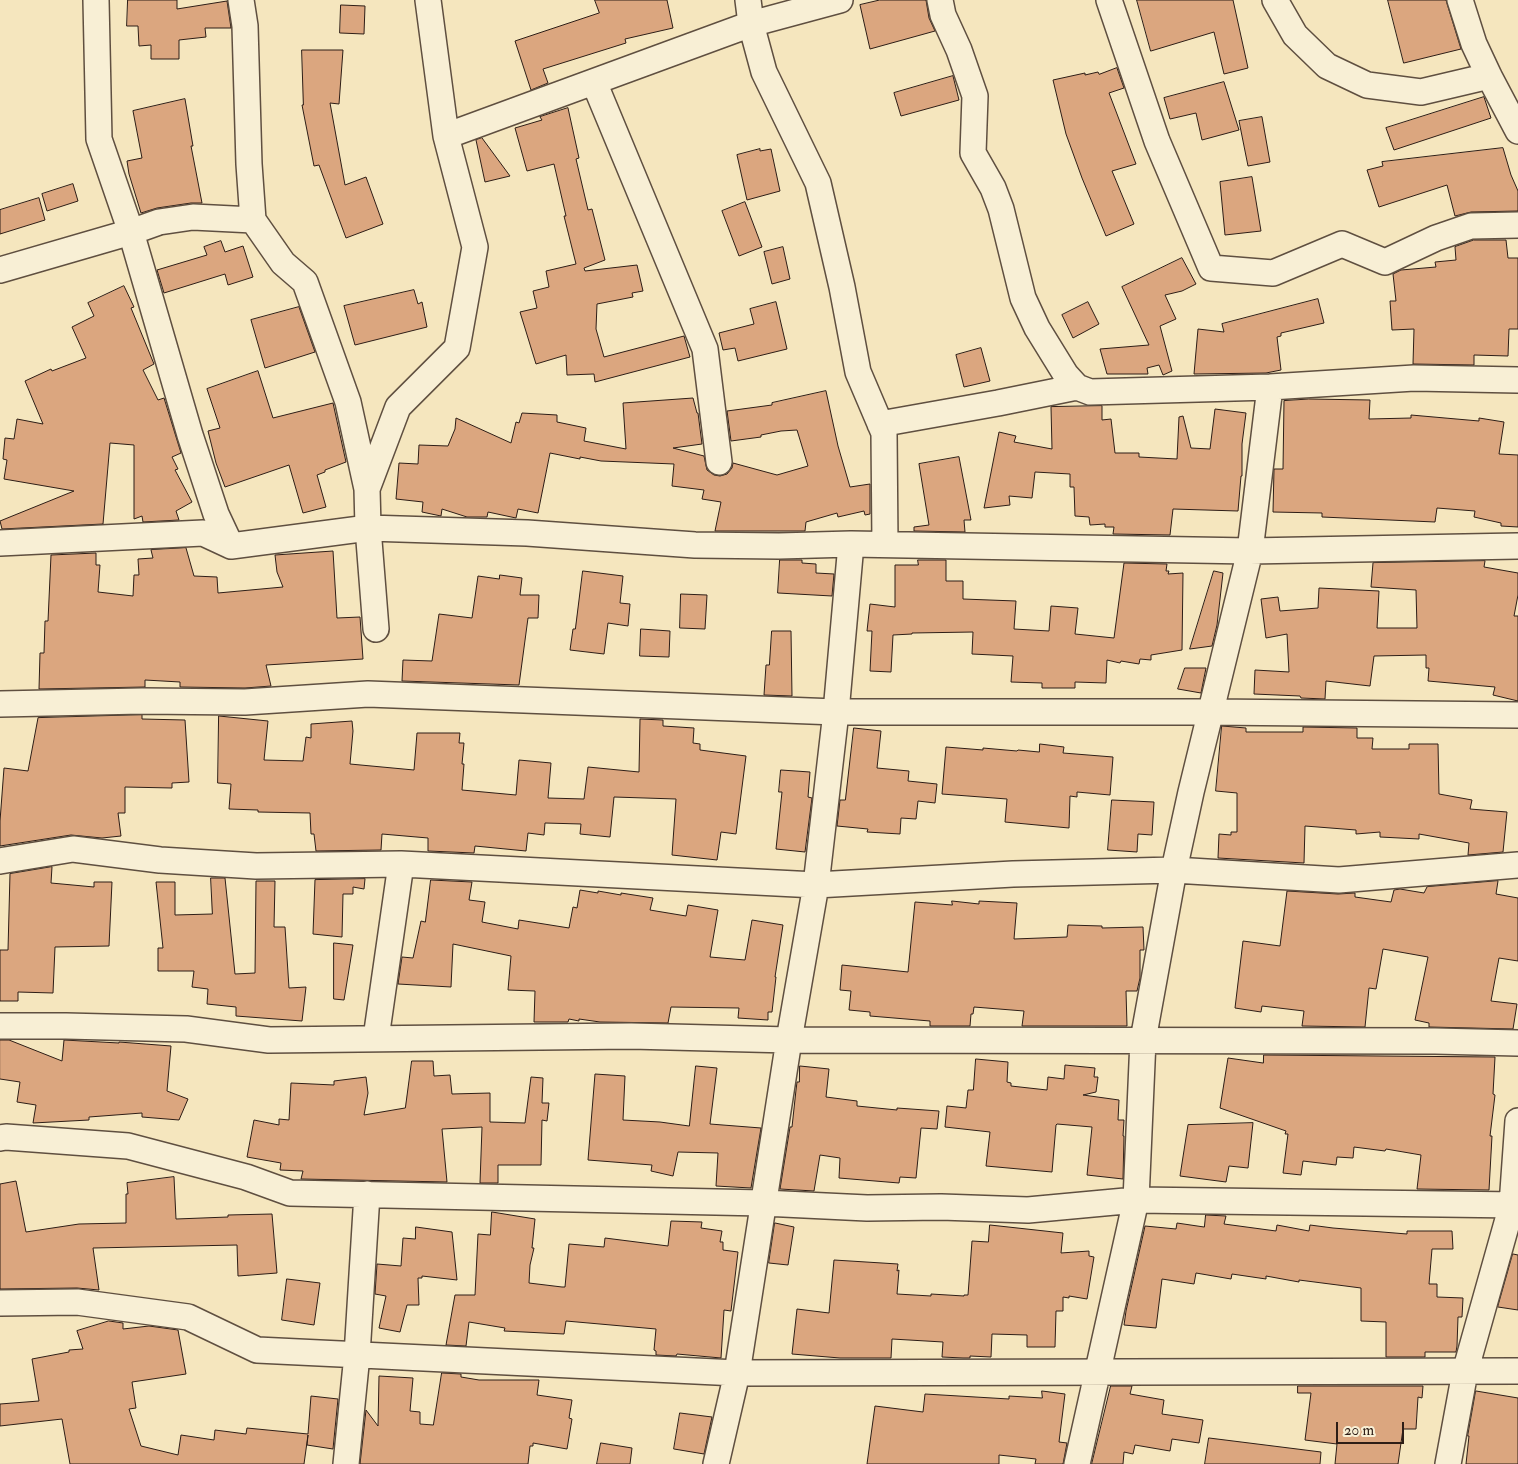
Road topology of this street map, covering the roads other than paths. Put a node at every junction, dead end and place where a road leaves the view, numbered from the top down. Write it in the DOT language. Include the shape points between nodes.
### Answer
graph roads {
  1 [pos="96,0"];
  2 [pos="241,0"];
  3 [pos="428,0"];
  4 [pos="748,0"];
  5 [pos="840,0"];
  6 [pos="940,0"];
  7 [pos="1108,0"];
  8 [pos="1275,0"];
  9 [pos="1460,0"];
  10 [pos="751,24"];
  11 [pos="1489,76"];
  12 [pos="594,82"];
  13 [pos="1518,131"];
  14 [pos="446,136"];
  15 [pos="253,220"];
  16 [pos="1518,224"];
  17 [pos="131,232"];
  18 [pos="0,270"];
  19 [pos="1518,380"];
  20 [pos="1077,386"];
  21 [pos="1270,387"];
  22 [pos="880,424"];
  23 [pos="719,462"];
  24 [pos="367,489"];
  25 [pos="368,528"];
  26 [pos="0,544"];
  27 [pos="851,544"];
  28 [pos="885,544"];
  29 [pos="231,546"];
  30 [pos="1518,546"];
  31 [pos="1250,550"];
  32 [pos="376,629"];
  33 [pos="0,704"];
  34 [pos="836,712"];
  35 [pos="1211,712"];
  36 [pos="1518,715"];
  37 [pos="0,861"];
  38 [pos="401,864"];
  39 [pos="1518,865"];
  40 [pos="1174,870"];
  41 [pos="816,885"];
  42 [pos="0,1026"];
  43 [pos="376,1038"];
  44 [pos="789,1040"];
  45 [pos="1143,1040"];
  46 [pos="1518,1042"];
  47 [pos="1518,1121"];
  48 [pos="0,1138"];
  49 [pos="367,1194"];
  50 [pos="1136,1200"];
  51 [pos="763,1203"];
  52 [pos="1515,1205"];
  53 [pos="0,1303"];
  54 [pos="357,1354"];
  55 [pos="1518,1371"];
  56 [pos="1098,1372"];
  57 [pos="1465,1372"];
  58 [pos="737,1373"];
  59 [pos="346,1464"];
  60 [pos="716,1464"];
  61 [pos="1077,1464"];
  62 [pos="1448,1464"];
  1 -- 17 [label="street" via="99,139"];
  2 -- 15 [label="street" via="245,26"];
  3 -- 14 [label="street"];
  4 -- 10 [label="street"];
  5 -- 10 [label="street"];
  6 -- 20 [label="street" via="975,96 973,153 1001,209 1023,298 1036,328"];
  7 -- 16 [label="street" via="1157,141 1211,268 1273,273 1342,244 1385,262 1471,226"];
  8 -- 11 [label="street" via="1295,35 1327,66 1367,85 1421,92"];
  9 -- 11 [label="street" via="1474,44"];
  10 -- 12 [label="street"];
  10 -- 22 [label="street" via="764,72 818,183 858,372"];
  11 -- 13 [label="street"];
  12 -- 14 [label="street"];
  12 -- 23 [label="street" via="705,349"];
  14 -- 24 [label="street" via="476,247 457,348 398,407"];
  15 -- 17 [label="street" via="193,217 159,222"];
  15 -- 24 [label="street" via="283,263 305,282 348,402"];
  17 -- 18 [label="street"];
  17 -- 29 [label="street" via="190,434 216,514"];
  19 -- 21 [label="street" via="1414,378"];
  20 -- 21 [label="street" via="1090,392"];
  20 -- 22 [label="street"];
  21 -- 31 [label="street"];
  22 -- 28 [label="street" via="884,433"];
  24 -- 25 [label="street"];
  25 -- 27 [label="street" via="527,533 695,545"];
  25 -- 29 [label="street"];
  25 -- 32 [label="street"];
  26 -- 29 [label="street" via="204,533"];
  27 -- 28 [label="street"];
  27 -- 34 [label="street"];
  28 -- 31 [label="street"];
  30 -- 31 [label="street"];
  31 -- 35 [label="street"];
  33 -- 34 [label="street" via="245,702 368,694"];
  34 -- 35 [label="street"];
  34 -- 41 [label="street"];
  35 -- 36 [label="street"];
  35 -- 40 [label="street"];
  37 -- 38 [label="street" via="74,849 160,860 256,866"];
  38 -- 41 [label="street"];
  38 -- 43 [label="street"];
  39 -- 40 [label="street" via="1339,880"];
  40 -- 41 [label="street" via="1013,874"];
  40 -- 45 [label="street"];
  41 -- 44 [label="street"];
  42 -- 43 [label="street" via="186,1029 269,1040"];
  43 -- 44 [label="street" via="631,1036"];
  44 -- 45 [label="street"];
  44 -- 51 [label="street"];
  45 -- 46 [label="street"];
  45 -- 50 [label="street"];
  47 -- 52 [label="street"];
  48 -- 49 [label="street" via="128,1146 246,1177 290,1193"];
  49 -- 51 [label="street"];
  49 -- 54 [label="street"];
  50 -- 51 [label="street" via="1028,1210"];
  50 -- 52 [label="street"];
  50 -- 56 [label="street"];
  51 -- 58 [label="street"];
  52 -- 57 [label="street"];
  53 -- 54 [label="street" via="77,1302 188,1317 257,1350"];
  54 -- 58 [label="street"];
  54 -- 59 [label="street"];
  55 -- 57 [label="street"];
  56 -- 57 [label="street"];
  56 -- 58 [label="street"];
  56 -- 61 [label="street"];
  57 -- 62 [label="street"];
  58 -- 60 [label="street"];
}
